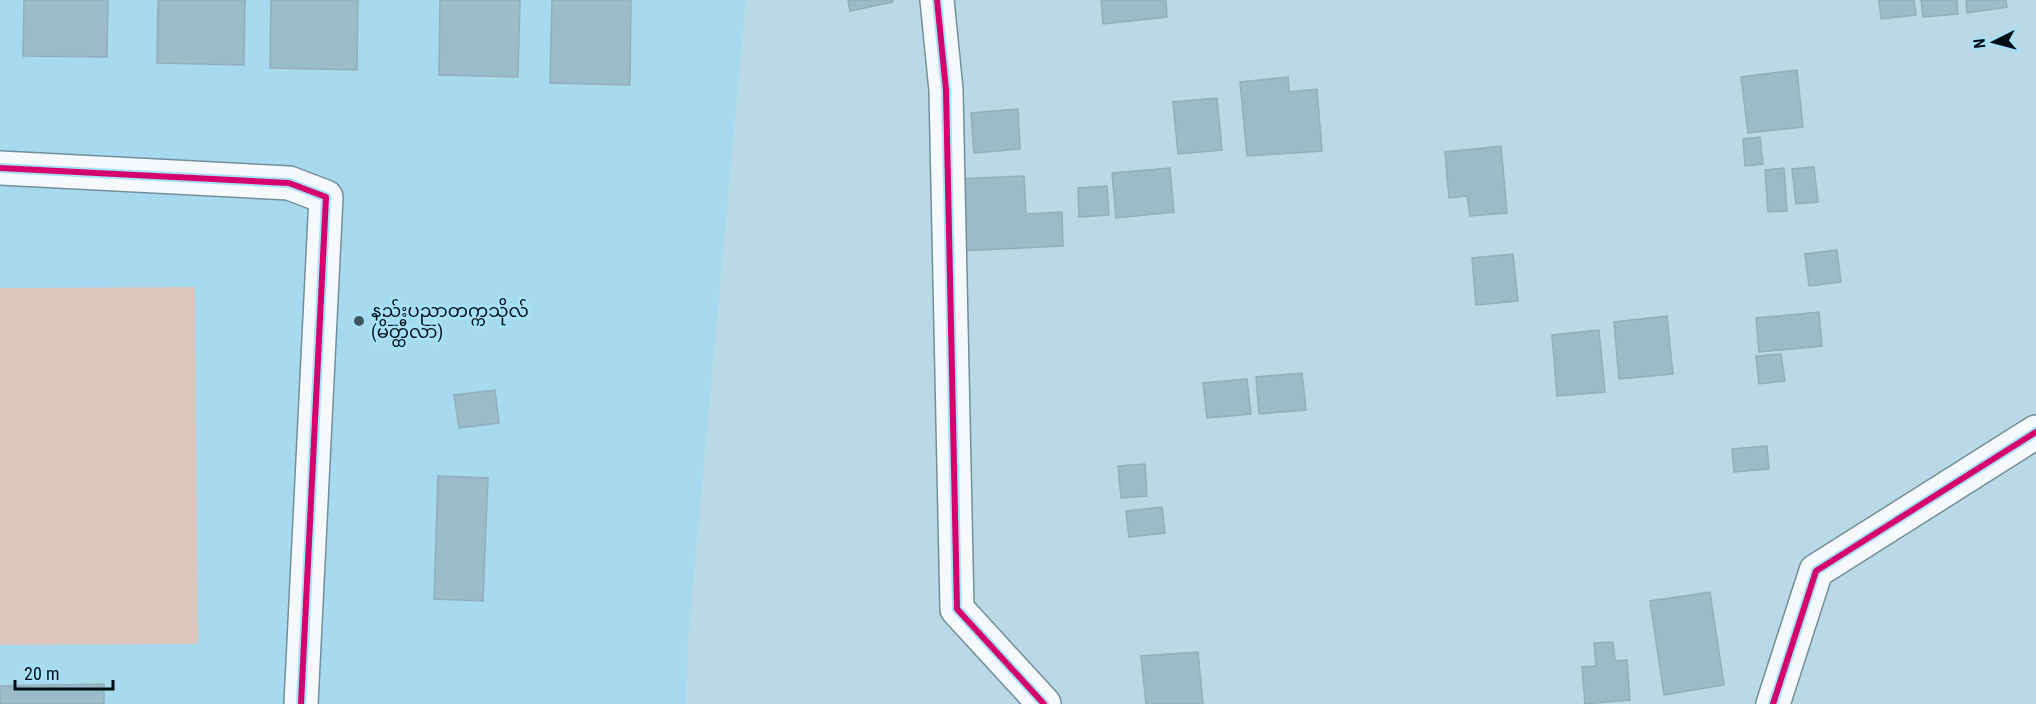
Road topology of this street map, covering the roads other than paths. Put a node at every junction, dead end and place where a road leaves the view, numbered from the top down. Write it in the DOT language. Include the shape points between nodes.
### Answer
graph roads {
  1 [pos="937,0"];
  2 [pos="0,168"];
  3 [pos="2036,432"];
  4 [pos="301,704"];
  5 [pos="1044,704"];
  6 [pos="1773,704"];
  1 -- 5 [label="street" via="946,90 957,609"];
  2 -- 4 [label="street" via="289,183 326,197"];
  3 -- 6 [label="street" via="1816,571"];
}
